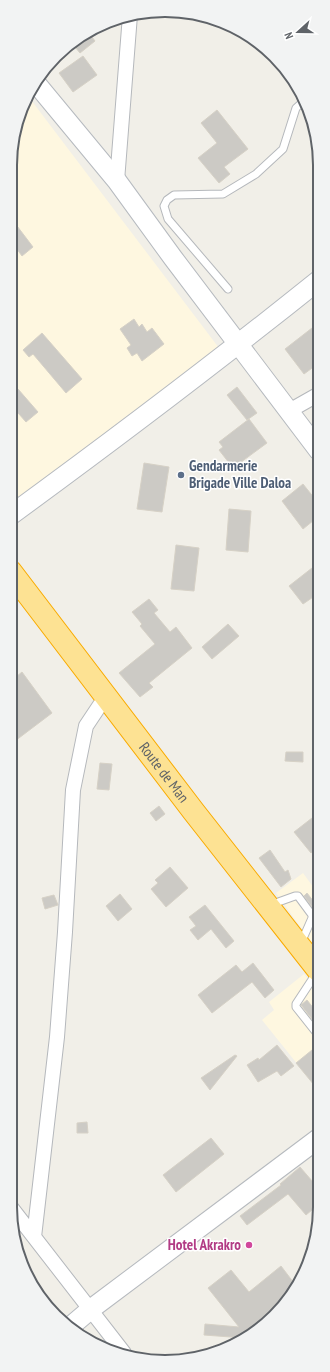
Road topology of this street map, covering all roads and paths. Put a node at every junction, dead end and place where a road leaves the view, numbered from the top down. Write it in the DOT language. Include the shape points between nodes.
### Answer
graph roads {
  1 [pos="129,21"];
  2 [pos="40,87"];
  3 [pos="300,104"];
  4 [pos="117,181"];
  5 [pos="313,285"];
  6 [pos="228,289"];
  7 [pos="239,344"];
  8 [pos="313,397"];
  9 [pos="289,411"];
  10 [pos="313,443"];
  11 [pos="17,511"];
  12 [pos="17,580"];
  13 [pos="106,696"];
  14 [pos="268,906"];
  15 [pos="300,947"];
  16 [pos="313,963"];
  17 [pos="313,980"];
  18 [pos="313,1029"];
  19 [pos="313,1142"];
  20 [pos="17,1215"];
  21 [pos="34,1237"];
  22 [pos="91,1309"];
  23 [pos="74,1323"];
  24 [pos="120,1348"];
  1 -- 4 [label="street"];
  2 -- 4 [label="street"];
  3 -- 6 [label="lane" via="296,108 283,149 256,174 223,194 174,195 166,200 164,206 168,219"];
  4 -- 7 [label="street"];
  5 -- 7 [label="street"];
  7 -- 9 [label="street"];
  7 -- 11 [label="street"];
  8 -- 9 [label="street"];
  9 -- 10 [label="street"];
  12 -- 13 [label="highway, Route de Man"];
  13 -- 14 [label="highway, Route de Man"];
  13 -- 21 [label="street" via="86,726 73,790 57,1036"];
  14 -- 15 [label="highway, Route de Man"];
  14 -- 15 [label="lane" via="297,895 312,918"];
  15 -- 16 [label="highway, Route de Man"];
  17 -- 18 [label="lane" via="296,1004 296,1008"];
  19 -- 22 [label="street"];
  20 -- 21 [label="street"];
  21 -- 22 [label="street"];
  22 -- 23 [label="street"];
  22 -- 24 [label="street"];
}
